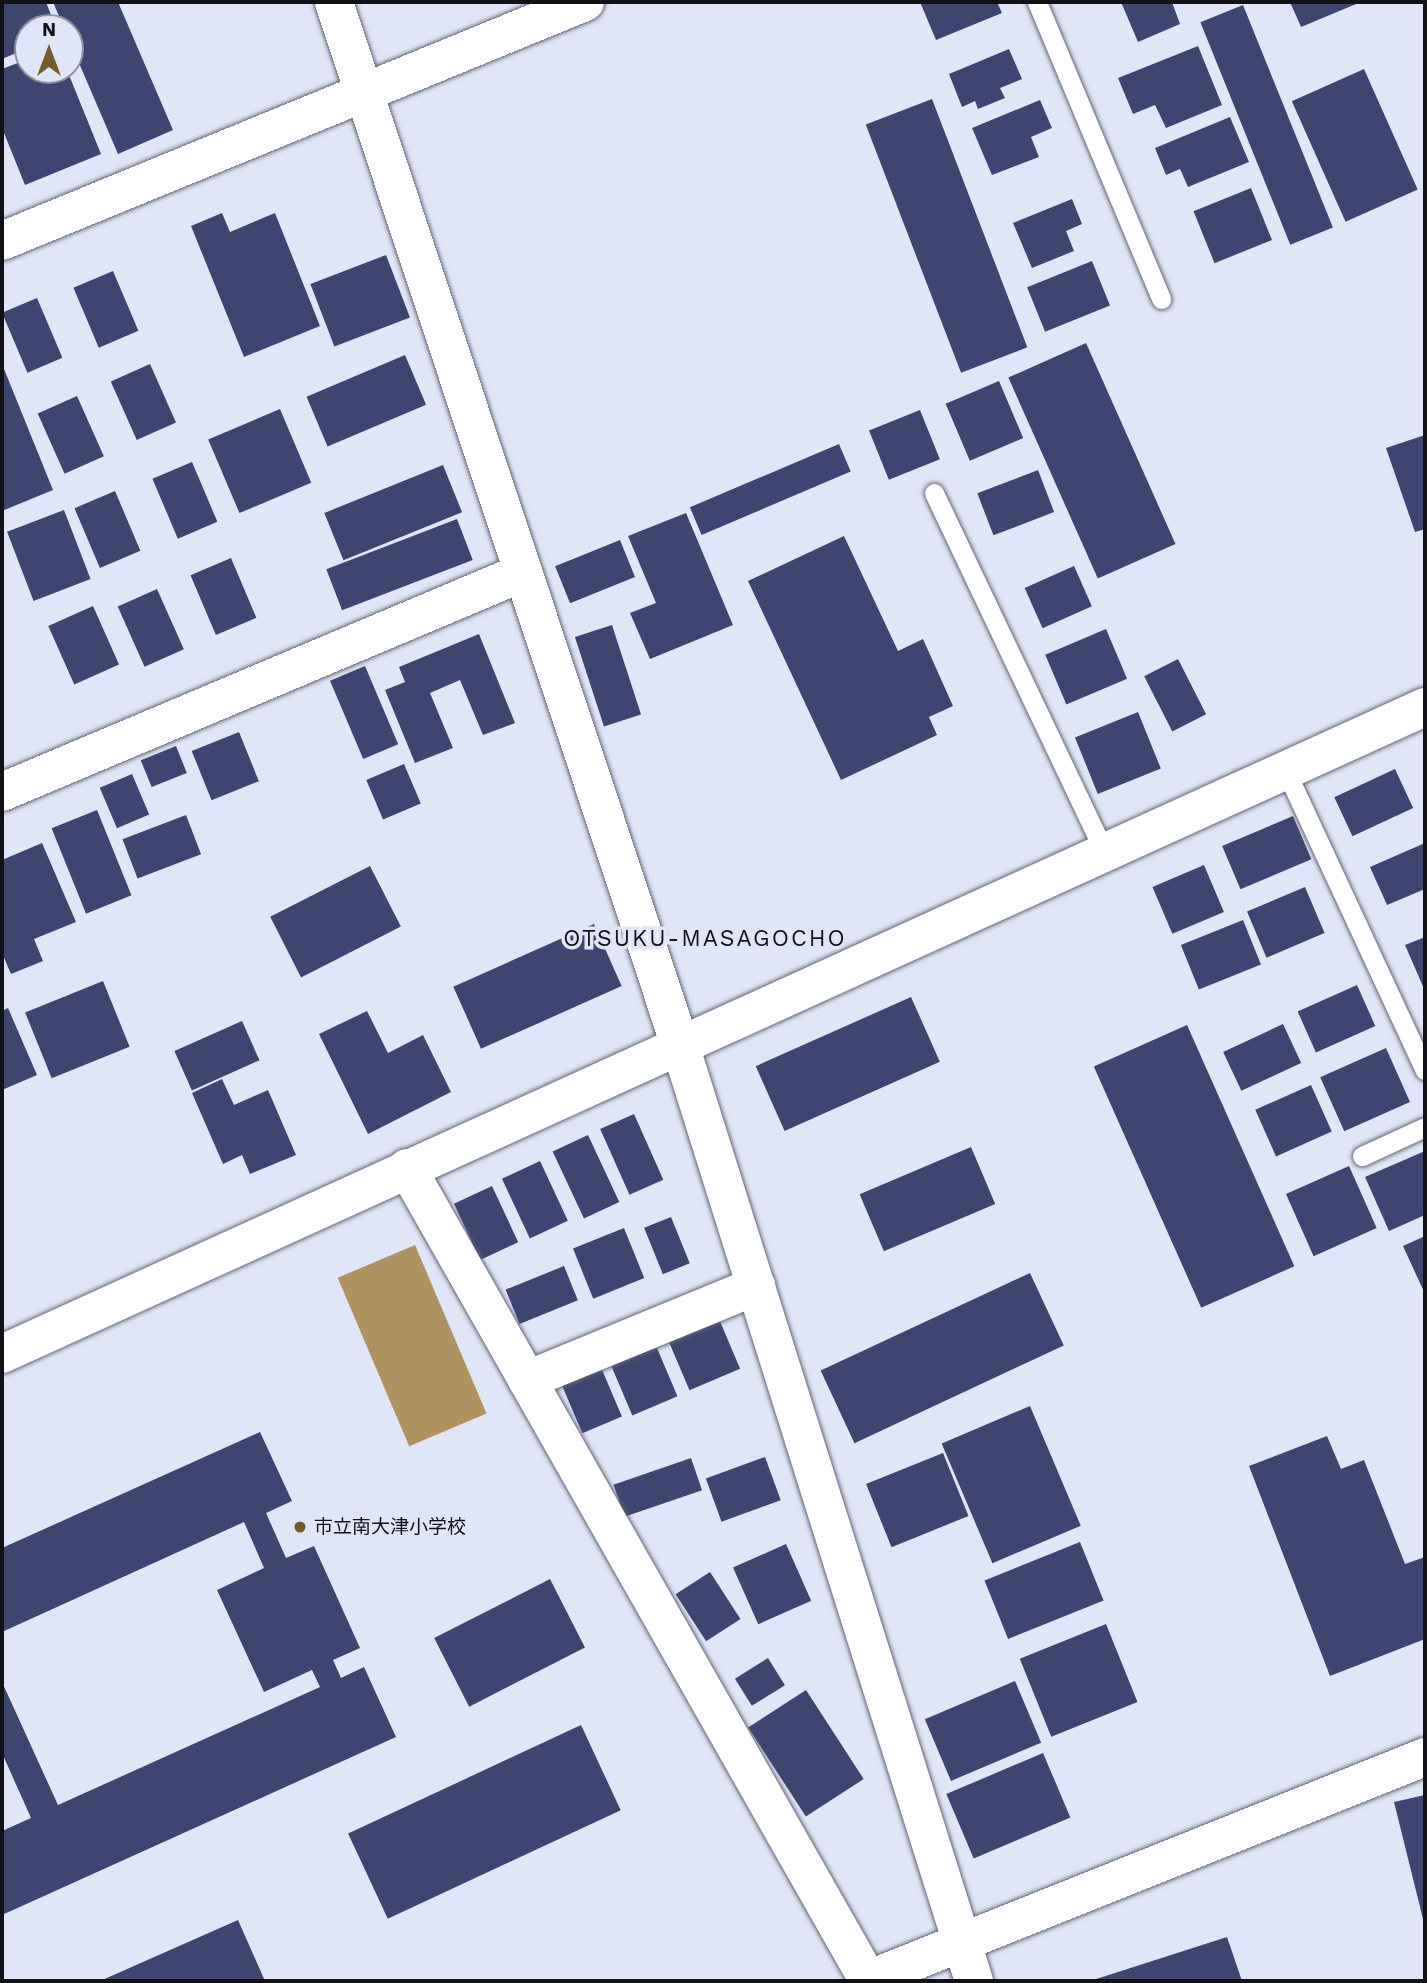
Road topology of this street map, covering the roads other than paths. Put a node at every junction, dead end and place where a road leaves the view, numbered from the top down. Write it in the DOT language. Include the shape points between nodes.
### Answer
graph roads {
  1 [pos="334,2"];
  2 [pos="585,2"];
  3 [pos="1037,2"];
  4 [pos="361,93"];
  5 [pos="2,241"];
  6 [pos="1161,299"];
  7 [pos="934,493"];
  8 [pos="519,574"];
  9 [pos="1425,707"];
  10 [pos="1285,769"];
  11 [pos="2,792"];
  12 [pos="1104,851"];
  13 [pos="679,1042"];
  14 [pos="1425,1070"];
  15 [pos="1425,1127"];
  16 [pos="1362,1156"];
  17 [pos="407,1168"];
  18 [pos="756,1286"];
  19 [pos="2,1354"];
  20 [pos="527,1380"];
  21 [pos="1425,1757"];
  22 [pos="962,1943"];
  23 [pos="867,1981"];
  24 [pos="974,1981"];
  1 -- 4 [label="street"];
  2 -- 4 [label="street"];
  3 -- 6 [label="lane"];
  4 -- 5 [label="street"];
  4 -- 8 [label="street"];
  7 -- 12 [label="lane"];
  8 -- 11 [label="street"];
  8 -- 13 [label="street"];
  9 -- 10 [label="street"];
  10 -- 12 [label="street"];
  10 -- 14 [label="lane"];
  12 -- 13 [label="street"];
  13 -- 17 [label="street"];
  13 -- 18 [label="street"];
  15 -- 16 [label="lane"];
  17 -- 19 [label="street"];
  17 -- 20 [label="street"];
  18 -- 20 [label="street"];
  18 -- 22 [label="street"];
  20 -- 23 [label="street"];
  21 -- 22 [label="street"];
  22 -- 23 [label="street"];
  22 -- 24 [label="street"];
}
